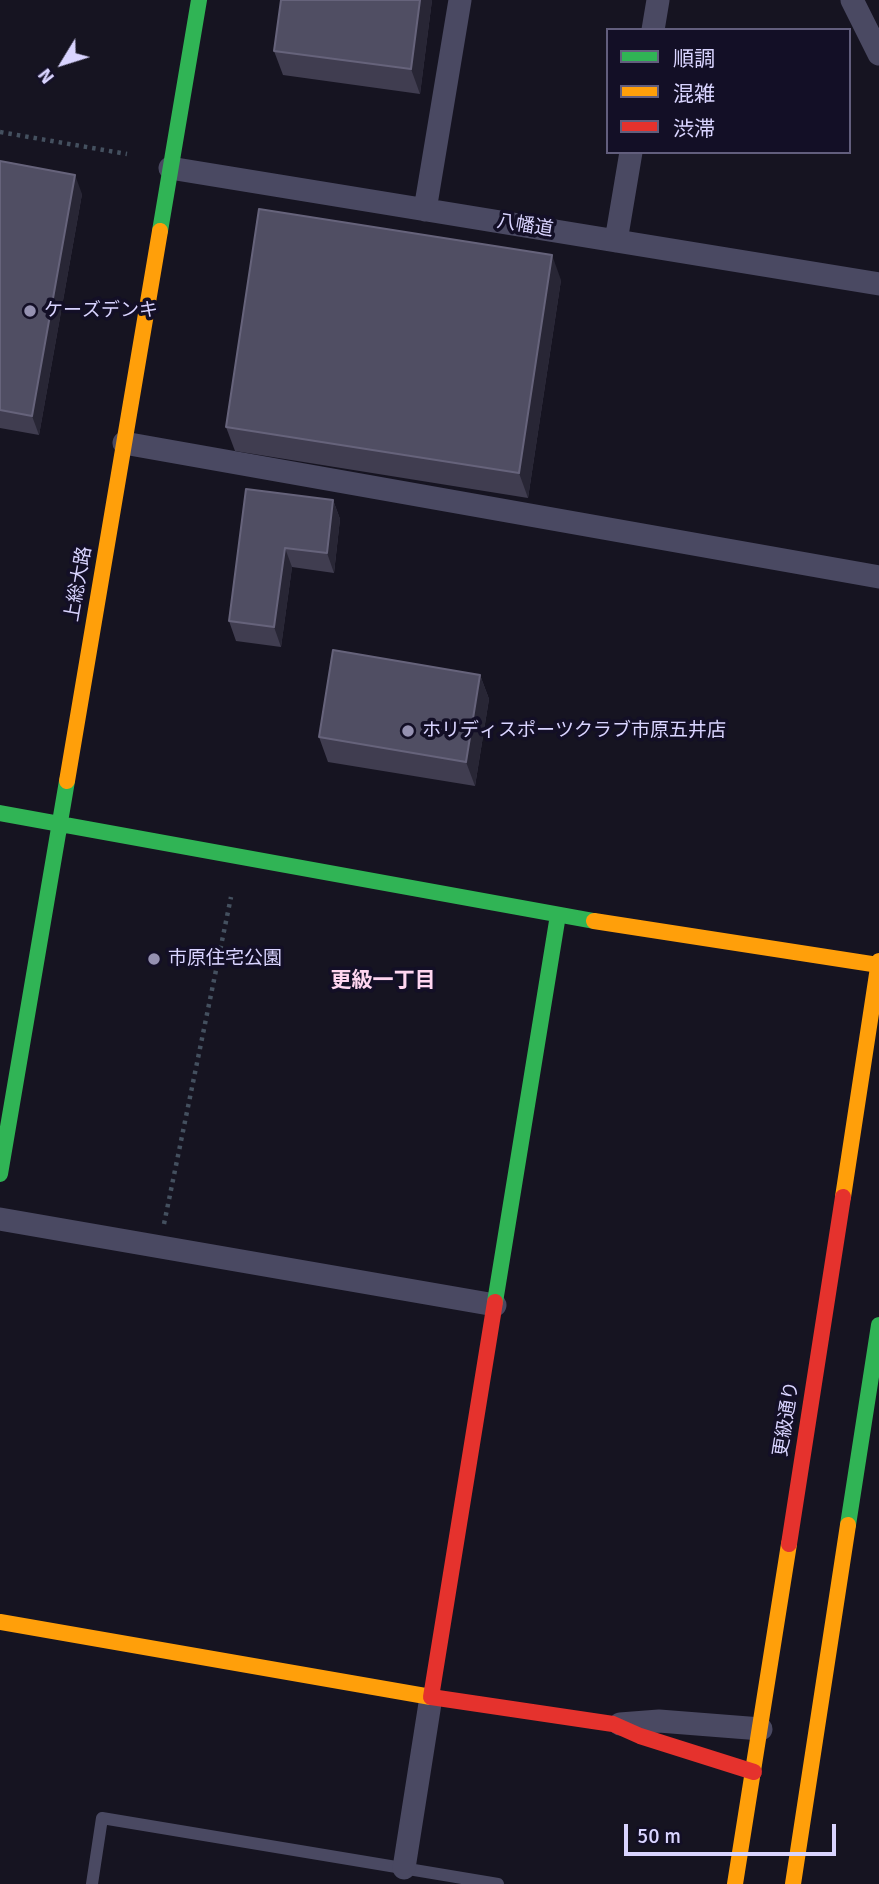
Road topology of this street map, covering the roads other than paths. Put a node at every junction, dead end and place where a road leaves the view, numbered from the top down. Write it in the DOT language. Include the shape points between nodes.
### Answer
graph roads {
  1 [pos="199,0"];
  2 [pos="460,0"];
  3 [pos="658,0"];
  4 [pos="852,0"];
  5 [pos="653,28"];
  6 [pos="879,54"];
  7 [pos="631,154"];
  8 [pos="170,168"];
  9 [pos="425,210"];
  10 [pos="616,241"];
  11 [pos="879,284"];
  12 [pos="124,443"];
  13 [pos="879,577"];
  14 [pos="0,813"];
  15 [pos="59,823"];
  16 [pos="558,915"];
  17 [pos="879,963"];
  18 [pos="0,1174"];
  19 [pos="0,1219"];
  20 [pos="495,1305"];
  21 [pos="879,1325"];
  22 [pos="0,1622"];
  23 [pos="431,1698"];
  24 [pos="613,1724"];
  25 [pos="761,1729"];
  26 [pos="754,1772"];
  27 [pos="404,1868"];
  28 [pos="92,1884"];
  29 [pos="498,1884"];
  30 [pos="735,1884"];
  31 [pos="793,1884"];
  1 -- 8 [label="street, 上総大路"];
  2 -- 9 [label="street"];
  3 -- 5 [label="street"];
  4 -- 6 [label="street"];
  7 -- 10 [label="street"];
  8 -- 9 [label="street, 八幡道"];
  8 -- 12 [label="street, 上総大路"];
  9 -- 10 [label="street, 八幡道"];
  10 -- 11 [label="street, 八幡道"];
  12 -- 13 [label="street"];
  12 -- 15 [label="street, 上総大路"];
  14 -- 15 [label="street"];
  15 -- 16 [label="street"];
  15 -- 18 [label="street, 上総大路"];
  16 -- 17 [label="street"];
  16 -- 20 [label="street"];
  17 -- 25 [label="street, 更級通り"];
  19 -- 20 [label="street"];
  20 -- 23 [label="street"];
  21 -- 31 [label="street"];
  22 -- 23 [label="street"];
  23 -- 24 [label="street"];
  23 -- 27 [label="street"];
  24 -- 25 [label="street" via="659,1721"];
  24 -- 26 [label="street"];
  25 -- 26 [label="street, 更級通り"];
  26 -- 30 [label="street, 更級通り"];
  27 -- 28 [label="lane" via="102,1818"];
  27 -- 29 [label="lane"];
}
